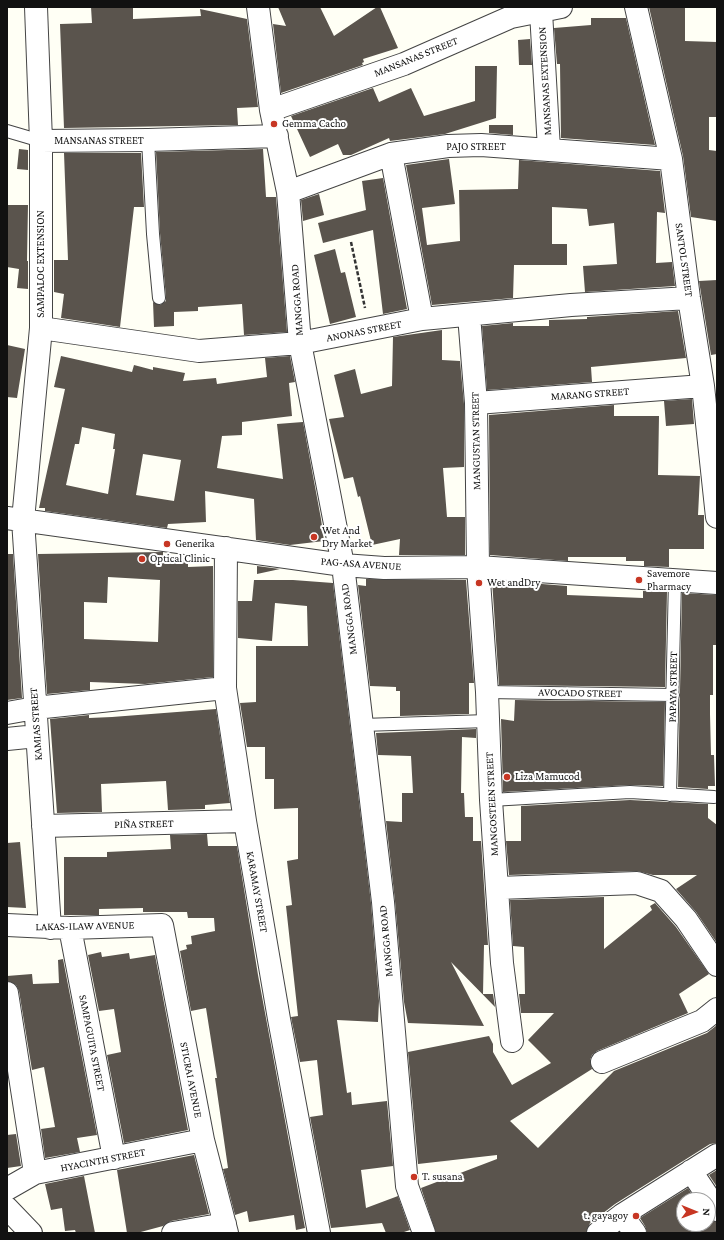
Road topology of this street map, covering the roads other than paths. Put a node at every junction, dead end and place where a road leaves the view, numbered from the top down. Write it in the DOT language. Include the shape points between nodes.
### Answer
graph roads {
  1 [pos="36,7"];
  2 [pos="258,7"];
  3 [pos="636,7"];
  4 [pos="551,10"];
  5 [pos="509,12"];
  6 [pos="271,110"];
  7 [pos="7,130"];
  8 [pos="277,136"];
  9 [pos="148,140"];
  10 [pos="41,141"];
  11 [pos="549,149"];
  12 [pos="391,154"];
  13 [pos="671,159"];
  14 [pos="288,192"];
  15 [pos="159,298"];
  16 [pos="689,298"];
  17 [pos="469,315"];
  18 [pos="422,320"];
  19 [pos="41,328"];
  20 [pos="300,343"];
  21 [pos="703,386"];
  22 [pos="476,403"];
  23 [pos="717,516"];
  24 [pos="15,519"];
  25 [pos="226,548"];
  26 [pos="343,565"];
  27 [pos="478,567"];
  28 [pos="675,580"];
  29 [pos="717,583"];
  30 [pos="225,688"];
  31 [pos="487,692"];
  32 [pos="672,695"];
  33 [pos="35,708"];
  34 [pos="7,713"];
  35 [pos="488,721"];
  36 [pos="362,725"];
  37 [pos="37,736"];
  38 [pos="7,738"];
  39 [pos="670,794"];
  40 [pos="714,797"];
  41 [pos="491,800"];
  42 [pos="245,821"];
  43 [pos="43,826"];
  44 [pos="498,888"];
  45 [pos="162,924"];
  46 [pos="7,925"];
  47 [pos="60,928"];
  48 [pos="717,965"];
  49 [pos="7,993"];
  50 [pos="717,1009"];
  51 [pos="512,1041"];
  52 [pos="602,1062"];
  53 [pos="203,1140"];
  54 [pos="717,1155"];
  55 [pos="114,1158"];
  56 [pos="691,1171"];
  57 [pos="36,1173"];
  58 [pos="7,1188"];
  59 [pos="7,1208"];
  60 [pos="717,1210"];
  61 [pos="622,1215"];
  62 [pos="226,1228"];
  63 [pos="31,1233"];
  64 [pos="173,1233"];
  65 [pos="318,1233"];
  66 [pos="424,1233"];
  67 [pos="598,1233"];
  68 [pos="635,1233"];
  1 -- 10 [label="street, SAMPALOC EXTENSION"];
  2 -- 6 [label="street, MANGGA ROAD"];
  3 -- 13 [label="street, SANTOL STREET"];
  4 -- 5 [label="street, MANSANAS STREET"];
  4 -- 11 [label="street, MANSANAS EXTENSION"];
  5 -- 6 [label="street, MANSANAS STREET" via="404,64"];
  6 -- 8 [label="street, MANGGA ROAD"];
  7 -- 10 [label="lane"];
  8 -- 9 [label="street, MANSANAS STREET"];
  8 -- 14 [label="street, MANGGA ROAD"];
  9 -- 10 [label="street, MANSANAS STREET"];
  9 -- 15 [label="lane"];
  10 -- 19 [label="street, SAMPALOC EXTENSION"];
  11 -- 12 [label="street, PAJO STREET" via="448,146"];
  11 -- 13 [label="street, PAJO STREET"];
  12 -- 14 [label="street, PAJO STREET"];
  12 -- 18 [label="street"];
  13 -- 16 [label="street, SANTOL STREET"];
  14 -- 20 [label="street, MANGGA ROAD"];
  16 -- 17 [label="street, ANONAS STREET"];
  16 -- 21 [label="street, SANTOL STREET"];
  17 -- 18 [label="street, ANONAS STREET"];
  17 -- 22 [label="street, MANGUSTAN STREET"];
  18 -- 20 [label="street, ANONAS STREET"];
  19 -- 20 [label="street, ANONAS STREET" via="199,351"];
  19 -- 24 [label="street, SAMPALOC EXTENSION"];
  20 -- 26 [label="street, MANGGA ROAD"];
  21 -- 22 [label="street, MARANG STREET"];
  21 -- 23 [label="street, SANTOL STREET"];
  22 -- 27 [label="street, MANGUSTAN STREET"];
  24 -- 25 [label="street, PAG-ASA AVENUE"];
  24 -- 33 [label="street, KAMIAS STREET"];
  25 -- 26 [label="street, PAG-ASA AVENUE"];
  25 -- 30 [label="street, KARAMAY STREET"];
  26 -- 27 [label="street, PAG-ASA AVENUE" via="384,568"];
  26 -- 36 [label="street, MANGGA ROAD"];
  27 -- 28 [label="street, PAG-ASA AVENUE"];
  27 -- 31 [label="street, MANGOSTEEN STREET"];
  28 -- 29 [label="street, PAG-ASA AVENUE"];
  28 -- 32 [label="lane, PAPAYA STREET"];
  30 -- 33 [label="street"];
  30 -- 42 [label="street, KARAMAY STREET"];
  31 -- 32 [label="lane, AVOCADO STREET"];
  31 -- 35 [label="street, MANGOSTEEN STREET"];
  32 -- 39 [label="lane, PAPAYA STREET"];
  33 -- 34 [label="street"];
  33 -- 37 [label="street, KAMIAS STREET"];
  35 -- 36 [label="lane"];
  35 -- 41 [label="street, MANGOSTEEN STREET"];
  36 -- 66 [label="street, MANGGA ROAD" via="383,902 407,1186"];
  37 -- 38 [label="street"];
  37 -- 43 [label="street, KAMIAS STREET"];
  39 -- 40 [label="lane"];
  39 -- 41 [label="lane" via="630,792"];
  41 -- 44 [label="street, MANGOSTEEN STREET"];
  42 -- 43 [label="street, PIÑA STREET"];
  42 -- 65 [label="street, KARAMAY STREET"];
  43 -- 47 [label="street, KAMIAS STREET"];
  44 -- 48 [label="street" via="629,883 661,891 686,919"];
  44 -- 51 [label="street, MANGOSTEEN STREET" via="502,963"];
  45 -- 47 [label="street, LAKAS-ILAW AVENUE"];
  45 -- 53 [label="street, STICRAI AVENUE"];
  46 -- 47 [label="street, LAKAS-ILAW AVENUE"];
  47 -- 55 [label="street, SAMPAGUITA STREET"];
  49 -- 57 [label="street"];
  50 -- 52 [label="street" via="702,1021"];
  53 -- 55 [label="street, HYACINTH STREET"];
  53 -- 62 [label="street, STICRAI AVENUE"];
  54 -- 56 [label="street"];
  55 -- 57 [label="street, HYACINTH STREET"];
  56 -- 60 [label="street"];
  56 -- 61 [label="street"];
  57 -- 58 [label="street, HYACINTH STREET"];
  59 -- 63 [label="street"];
  61 -- 67 [label="street"];
  61 -- 68 [label="street"];
  62 -- 64 [label="street"];
}
